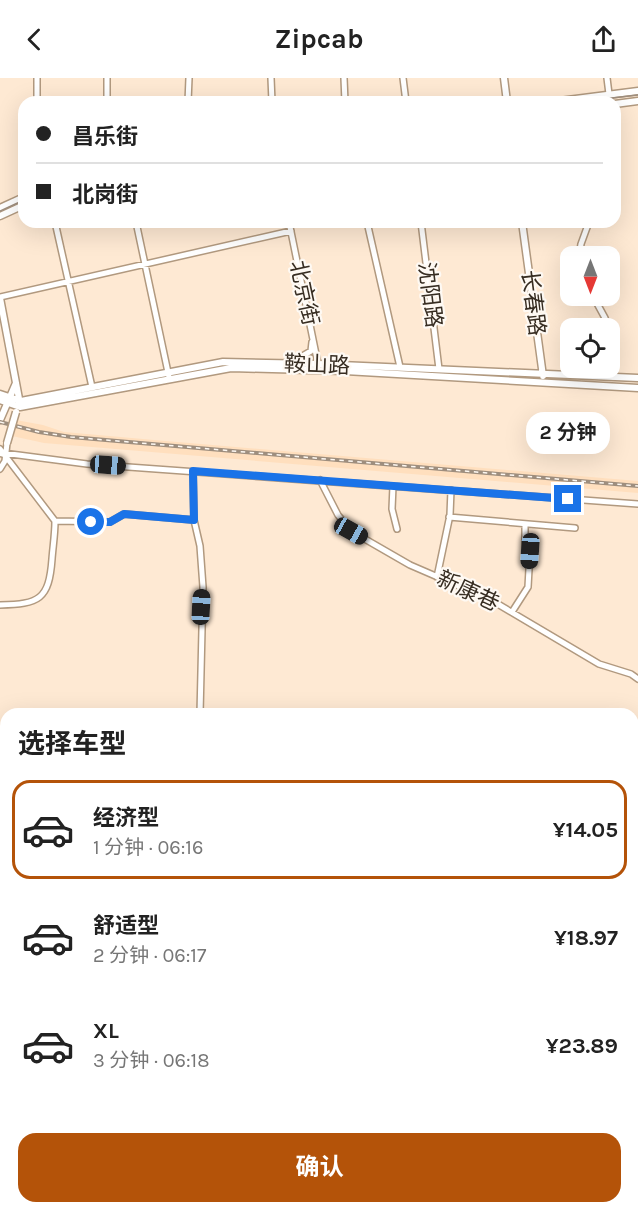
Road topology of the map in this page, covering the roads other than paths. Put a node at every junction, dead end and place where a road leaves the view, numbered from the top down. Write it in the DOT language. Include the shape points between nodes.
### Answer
graph roads {
  1 [pos="37,78"];
  2 [pos="107,78"];
  3 [pos="189,78"];
  4 [pos="271,78"];
  5 [pos="344,78"];
  6 [pos="403,78"];
  7 [pos="504,78"];
  8 [pos="607,78"];
  9 [pos="638,91"];
  10 [pos="37,96"];
  11 [pos="107,96"];
  12 [pos="189,96"];
  13 [pos="272,96"];
  14 [pos="345,96"];
  15 [pos="405,96"];
  16 [pos="506,96"];
  17 [pos="610,96"];
  18 [pos="618,96"];
  19 [pos="638,101"];
  20 [pos="621,103"];
  21 [pos="18,200"];
  22 [pos="0,208"];
  23 [pos="18,208"];
  24 [pos="0,216"];
  25 [pos="56,228"];
  26 [pos="137,228"];
  27 [pos="290,228"];
  28 [pos="368,228"];
  29 [pos="422,228"];
  30 [pos="523,228"];
  31 [pos="587,228"];
  32 [pos="291,231"];
  33 [pos="581,246"];
  34 [pos="145,264"];
  35 [pos="68,282"];
  36 [pos="0,298"];
  37 [pos="313,338"];
  38 [pos="281,363"];
  39 [pos="318,364"];
  40 [pos="400,368"];
  41 [pos="439,369"];
  42 [pos="542,374"];
  43 [pos="560,375"];
  44 [pos="168,376"];
  45 [pos="620,377"];
  46 [pos="638,378"];
  47 [pos="17,380"];
  48 [pos="544,383"];
  49 [pos="92,387"];
  50 [pos="638,388"];
  51 [pos="0,394"];
  52 [pos="4,403"];
  53 [pos="19,406"];
  54 [pos="0,420"];
  55 [pos="7,442"];
  56 [pos="1,452"];
  57 [pos="26,456"];
  58 [pos="10,461"];
  59 [pos="2,467"];
  60 [pos="193,471"];
  61 [pos="320,480"];
  62 [pos="393,486"];
  63 [pos="451,490"];
  64 [pos="638,504"];
  65 [pos="449,518"];
  66 [pos="194,520"];
  67 [pos="55,521"];
  68 [pos="525,525"];
  69 [pos="575,528"];
  70 [pos="397,530"];
  71 [pos="437,577"];
  72 [pos="0,604"];
  73 [pos="512,612"];
  74 [pos="638,679"];
  75 [pos="200,708"];
  1 -- 10 [label="street"];
  2 -- 11 [label="street"];
  3 -- 12 [label="street"];
  4 -- 13 [label="street"];
  5 -- 14 [label="street"];
  6 -- 15 [label="street"];
  7 -- 16 [label="main road"];
  8 -- 17 [label="street"];
  9 -- 18 [label="main road"];
  19 -- 20 [label="main road"];
  21 -- 22 [label="main road"];
  23 -- 24 [label="main road"];
  25 -- 35 [label="street"];
  26 -- 34 [label="street"];
  27 -- 32 [label="street, 北京街"];
  28 -- 40 [label="street"];
  29 -- 41 [label="street, 沈阳路"];
  30 -- 42 [label="main road, 长春路"];
  31 -- 33 [label="street"];
  32 -- 34 [label="street"];
  32 -- 37 [label="street, 北京街"];
  34 -- 35 [label="street"];
  34 -- 44 [label="street"];
  35 -- 36 [label="street"];
  35 -- 49 [label="street"];
  36 -- 47 [label="main road"];
  37 -- 38 [label="street" via="310,351"];
  37 -- 39 [label="street, 北京街"];
  38 -- 39 [label="main road, 鞍山路"];
  38 -- 44 [label="main road, 鞍山路" via="223,362"];
  39 -- 40 [label="main road, 鞍山路"];
  40 -- 41 [label="main road, 鞍山路"];
  41 -- 42 [label="main road, 鞍山路"];
  42 -- 43 [label="main road, 鞍山路"];
  42 -- 48 [label="main road, 长春路"];
  44 -- 48 [label="main road, 鞍山路" via="231,368"];
  44 -- 49 [label="main road, 鞍山路"];
  44 -- 53 [label="main road, 鞍山路"];
  45 -- 46 [label="main road, 鞍山路"];
  47 -- 52 [label="main road"];
  47 -- 53 [label="main road"];
  48 -- 50 [label="main road, 鞍山路"];
  49 -- 53 [label="main road, 鞍山路"];
  51 -- 52 [label="main road"];
  52 -- 53 [label="main road"];
  52 -- 54 [label="main road"];
  53 -- 55 [label="main road, bridge"];
  55 -- 56 [label="street"];
  56 -- 57 [label="street"];
  56 -- 58 [label="street"];
  56 -- 59 [label="street"];
  57 -- 58 [label="street"];
  57 -- 60 [label="street"];
  58 -- 59 [label="street"];
  58 -- 67 [label="street"];
  60 -- 61 [label="street"];
  60 -- 66 [label="street"];
  61 -- 62 [label="street"];
  61 -- 71 [label="street, 新康巷" via="351,531"];
  62 -- 63 [label="street"];
  62 -- 70 [label="street" via="392,509"];
  63 -- 64 [label="street"];
  63 -- 65 [label="street"];
  65 -- 68 [label="street"];
  65 -- 71 [label="street"];
  66 -- 67 [label="street" via="124,514 110,522"];
  66 -- 75 [label="street" via="203,587"];
  67 -- 72 [label="street" via="50,579 45,593 29,602"];
  68 -- 69 [label="street"];
  68 -- 73 [label="street" via="525,548 530,551 528,586"];
  71 -- 73 [label="street, 新康巷"];
  73 -- 74 [label="street, 新康巷" via="599,664"];
}
